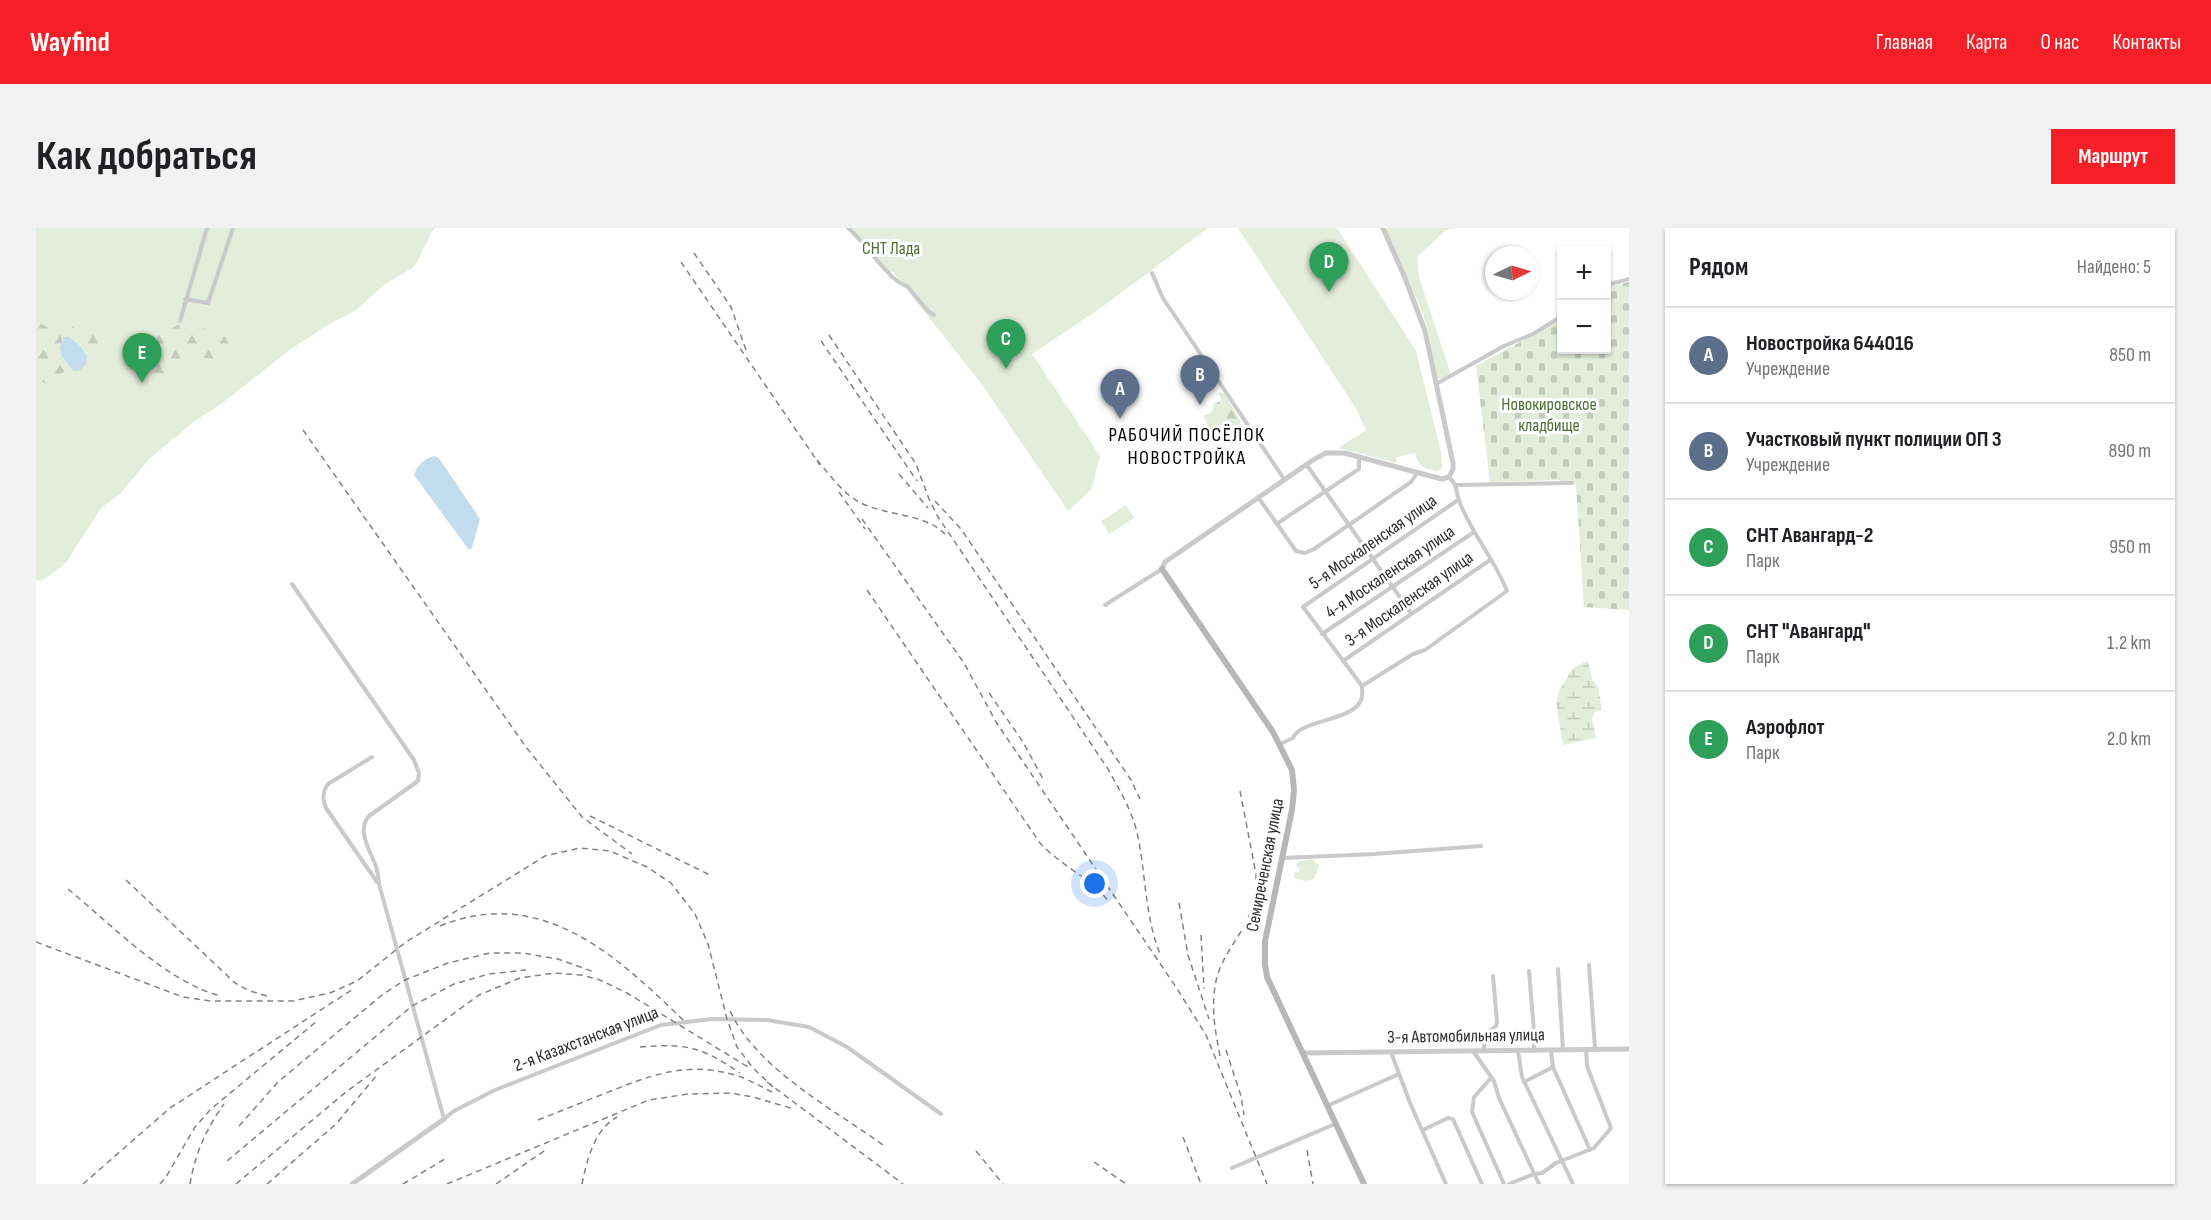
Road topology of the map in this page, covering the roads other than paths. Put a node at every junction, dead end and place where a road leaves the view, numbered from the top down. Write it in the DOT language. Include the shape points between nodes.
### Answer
graph roads {
  1 [pos="207,228"];
  2 [pos="233,228"];
  3 [pos="848,228"];
  4 [pos="1383,228"];
  5 [pos="1152,273"];
  6 [pos="1629,279"];
  7 [pos="1611,284"];
  8 [pos="185,299"];
  9 [pos="934,315"];
  10 [pos="1557,319"];
  11 [pos="180,321"];
  12 [pos="1436,384"];
  13 [pos="1359,457"];
  14 [pos="1306,464"];
  15 [pos="1417,472"];
  16 [pos="1449,477"];
  17 [pos="1284,479"];
  18 [pos="1572,483"];
  19 [pos="1456,484"];
  20 [pos="1325,491"];
  21 [pos="1258,497"];
  22 [pos="1458,500"];
  23 [pos="1278,524"];
  24 [pos="1350,525"];
  25 [pos="1474,532"];
  26 [pos="1373,559"];
  27 [pos="1490,560"];
  28 [pos="1162,569"];
  29 [pos="292,584"];
  30 [pos="1392,586"];
  31 [pos="1106,605"];
  32 [pos="1411,613"];
  33 [pos="1322,634"];
  34 [pos="1343,661"];
  35 [pos="1362,686"];
  36 [pos="1280,744"];
  37 [pos="372,757"];
  38 [pos="1481,846"];
  39 [pos="1282,858"];
  40 [pos="379,884"];
  41 [pos="1589,966"];
  42 [pos="1558,969"];
  43 [pos="1529,971"];
  44 [pos="1493,976"];
  45 [pos="1586,1049"];
  46 [pos="1595,1049"];
  47 [pos="1629,1049"];
  48 [pos="1484,1050"];
  49 [pos="1517,1050"];
  50 [pos="1534,1050"];
  51 [pos="1551,1050"];
  52 [pos="1563,1050"];
  53 [pos="1473,1051"];
  54 [pos="1391,1052"];
  55 [pos="1303,1053"];
  56 [pos="1552,1067"];
  57 [pos="1399,1074"];
  58 [pos="1491,1078"];
  59 [pos="1524,1082"];
  60 [pos="1327,1106"];
  61 [pos="941,1114"];
  62 [pos="444,1119"];
  63 [pos="1335,1124"];
  64 [pos="1423,1130"];
  65 [pos="1590,1150"];
  66 [pos="1562,1160"];
  67 [pos="1232,1168"];
  68 [pos="1534,1174"];
  69 [pos="352,1184"];
  70 [pos="1364,1184"];
  71 [pos="1446,1184"];
  72 [pos="1482,1184"];
  73 [pos="1506,1184"];
  74 [pos="1539,1184"];
  75 [pos="1573,1184"];
  1 -- 8 [label="street"];
  2 -- 8 [label="street" via="208,303"];
  3 -- 9 [label="street" via="888,274 907,286"];
  4 -- 12 [label="street" via="1421,318"];
  5 -- 17 [label="street" via="1163,300"];
  6 -- 7 [label="street"];
  8 -- 11 [label="street"];
  10 -- 12 [label="street"];
  12 -- 16 [label="street" via="1453,463"];
  13 -- 14 [label="street" via="1326,453"];
  13 -- 15 [label="street"];
  13 -- 20 [label="street" via="1359,469"];
  14 -- 17 [label="street"];
  14 -- 20 [label="street"];
  15 -- 16 [label="street" via="1442,479"];
  15 -- 24 [label="street" via="1411,482"];
  16 -- 19 [label="street"];
  17 -- 21 [label="street"];
  18 -- 19 [label="street"];
  19 -- 22 [label="street"];
  20 -- 23 [label="street"];
  20 -- 24 [label="street"];
  21 -- 23 [label="street"];
  21 -- 28 [label="street" via="1165,562"];
  22 -- 25 [label="street"];
  22 -- 26 [label="street, 5-я Москаленская улица"];
  23 -- 24 [label="street" via="1296,551 1305,553"];
  24 -- 26 [label="street"];
  25 -- 27 [label="street"];
  25 -- 30 [label="street, 4-я Москаленская улица"];
  26 -- 30 [label="street"];
  26 -- 33 [label="street, 5-я Москаленская улица" via="1303,607"];
  27 -- 32 [label="street, 3-я Москаленская улица"];
  27 -- 35 [label="street" via="1507,591 1425,650"];
  28 -- 31 [label="street"];
  28 -- 36 [label="main road, Семиреченская улица"];
  29 -- 40 [label="street" via="378,706 419,773 418,781 365,820 365,838"];
  30 -- 32 [label="street"];
  30 -- 33 [label="street, 4-я Москаленская улица"];
  32 -- 34 [label="street, 3-я Москаленская улица"];
  33 -- 34 [label="street"];
  34 -- 35 [label="street"];
  35 -- 36 [label="street" via="1357,707 1301,728 1293,738"];
  36 -- 39 [label="main road, Семиреченская улица" via="1292,770 1294,790"];
  37 -- 40 [label="street" via="327,784 324,800"];
  38 -- 39 [label="street"];
  39 -- 55 [label="main road, Семиреченская улица" via="1264,964"];
  40 -- 62 [label="street"];
  41 -- 46 [label="street"];
  42 -- 52 [label="street"];
  43 -- 50 [label="street"];
  44 -- 48 [label="street" via="1497,1022 1484,1035"];
  45 -- 46 [label="street, 3-я Автомобильная улица"];
  45 -- 52 [label="street, 3-я Автомобильная улица"];
  45 -- 65 [label="street" via="1587,1066 1611,1128"];
  46 -- 47 [label="street, 3-я Автомобильная улица"];
  48 -- 49 [label="street, 3-я Автомобильная улица"];
  48 -- 53 [label="street, 3-я Автомобильная улица"];
  49 -- 50 [label="street, 3-я Автомобильная улица"];
  49 -- 59 [label="street"];
  50 -- 51 [label="street, 3-я Автомобильная улица"];
  51 -- 52 [label="street, 3-я Автомобильная улица"];
  51 -- 56 [label="street"];
  53 -- 54 [label="street, 3-я Автомобильная улица"];
  53 -- 58 [label="street"];
  54 -- 55 [label="street, 3-я Автомобильная улица"];
  54 -- 57 [label="street"];
  55 -- 60 [label="main road, Семиреченская улица"];
  56 -- 59 [label="street"];
  56 -- 65 [label="street"];
  57 -- 60 [label="street"];
  57 -- 64 [label="street"];
  58 -- 68 [label="street"];
  58 -- 73 [label="street" via="1473,1097 1472,1112"];
  59 -- 66 [label="street"];
  60 -- 63 [label="main road, Семиреченская улица"];
  61 -- 62 [label="street, 2-я Казахстанская улица" via="847,1047 809,1027 767,1020 712,1019 661,1024 495,1090"];
  62 -- 69 [label="street, 2-я Казахстанская улица"];
  63 -- 67 [label="street"];
  63 -- 70 [label="main road, Семиреченская улица"];
  64 -- 71 [label="street"];
  64 -- 72 [label="street" via="1453,1119"];
  65 -- 66 [label="street"];
  66 -- 68 [label="street"];
  66 -- 75 [label="street"];
  68 -- 73 [label="street"];
  68 -- 74 [label="street"];
}
